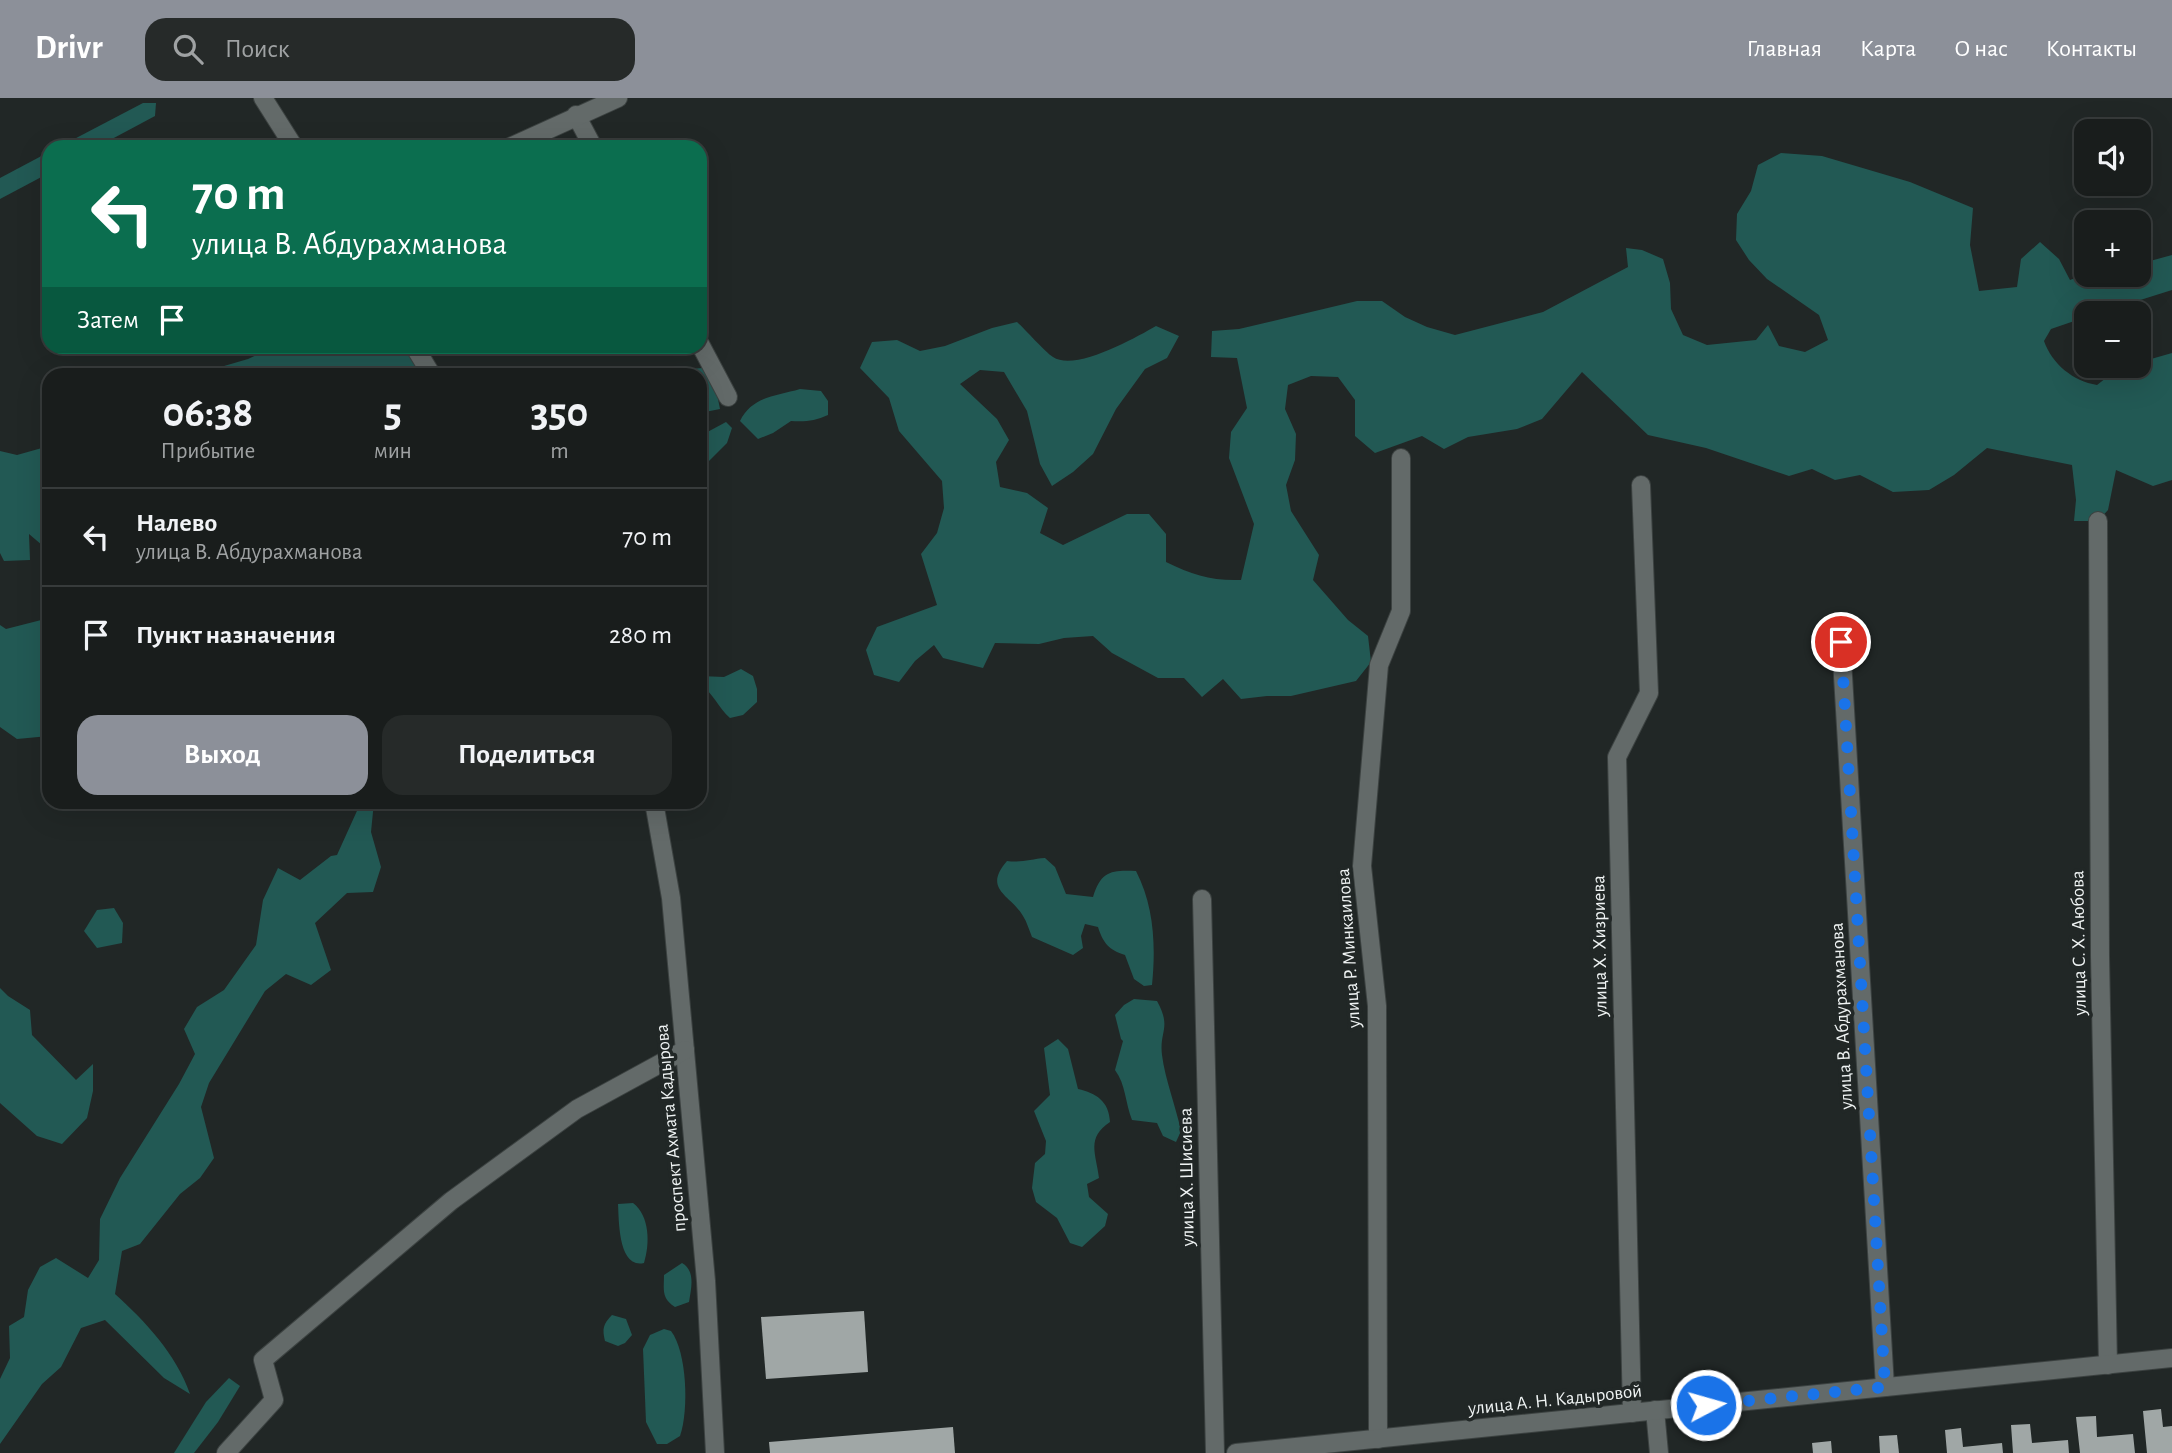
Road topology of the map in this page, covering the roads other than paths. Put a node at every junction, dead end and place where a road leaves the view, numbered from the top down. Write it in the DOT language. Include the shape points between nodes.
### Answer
graph roads {
  1 [pos="263,98"];
  2 [pos="618,98"];
  3 [pos="584,107"];
  4 [pos="289,140"];
  5 [pos="523,140"];
  6 [pos="591,140"];
  7 [pos="705,354"];
  8 [pos="728,397"];
  9 [pos="1401,458"];
  10 [pos="1641,485"];
  11 [pos="2098,521"];
  12 [pos="1841,642"];
  13 [pos="655,809"];
  14 [pos="1202,899"];
  15 [pos="685,1050"];
  16 [pos="2172,1358"];
  17 [pos="2108,1364"];
  18 [pos="1885,1387"];
  19 [pos="1655,1410"];
  20 [pos="1632,1413"];
  21 [pos="1378,1439"];
  22 [pos="226,1453"];
  23 [pos="715,1453"];
  24 [pos="1215,1453"];
  25 [pos="1236,1453"];
  26 [pos="1660,1453"];
  1 -- 4 [label="street"];
  2 -- 3 [label="street"];
  3 -- 5 [label="street"];
  3 -- 6 [label="street"];
  7 -- 8 [label="street"];
  9 -- 21 [label="street, улица Р. Минкаилова" via="1401,611 1379,665 1362,866 1377,1006"];
  10 -- 20 [label="street, улица Х. Хизриева" via="1649,693 1617,757"];
  11 -- 17 [label="street, улица С. Х. Аюбова" via="2099,942"];
  12 -- 18 [label="street, улица В. Абдурахманова"];
  13 -- 15 [label="street, проспект Ахмата Кадырова" via="671,898"];
  14 -- 24 [label="street, улица Х. Шисиева"];
  15 -- 22 [label="street" via="578,1109 451,1201 263,1360 274,1400"];
  15 -- 23 [label="street, проспект Ахмата Кадырова" via="706,1281"];
  16 -- 17 [label="street, улица А. Н. Кадыровой"];
  17 -- 18 [label="street, улица А. Н. Кадыровой"];
  18 -- 19 [label="street, улица А. Н. Кадыровой"];
  19 -- 20 [label="street, улица А. Н. Кадыровой"];
  19 -- 26 [label="street"];
  20 -- 21 [label="street, улица А. Н. Кадыровой"];
  21 -- 25 [label="street, улица А. Н. Кадыровой"];
}
